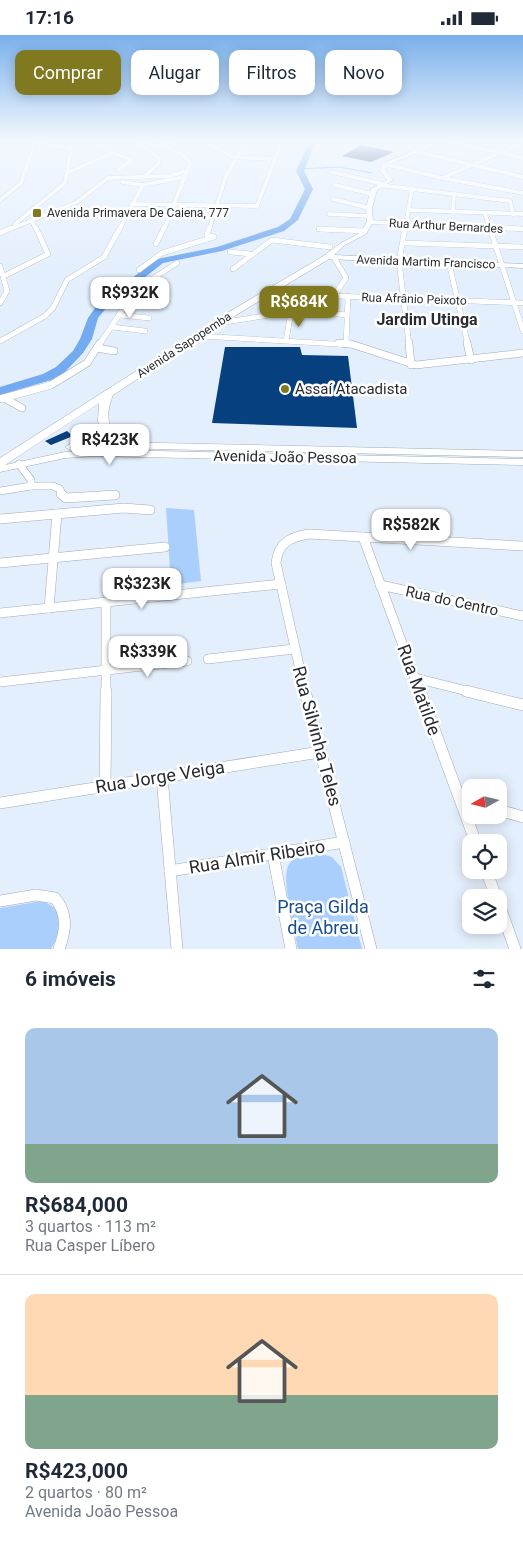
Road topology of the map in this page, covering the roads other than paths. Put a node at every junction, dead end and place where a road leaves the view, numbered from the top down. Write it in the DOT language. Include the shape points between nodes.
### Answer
graph roads {
  1 [pos="20,184"];
  2 [pos="64,184"];
  3 [pos="97,184"];
  4 [pos="134,184"];
  5 [pos="150,184"];
  6 [pos="184,184"];
  7 [pos="224,184"];
  8 [pos="265,184"];
  9 [pos="381,184"];
  10 [pos="474,184"];
  11 [pos="143,185"];
  12 [pos="335,185"];
  13 [pos="523,187"];
  14 [pos="412,188"];
  15 [pos="515,191"];
  16 [pos="454,193"];
  17 [pos="523,193"];
  18 [pos="372,195"];
  19 [pos="333,199"];
  20 [pos="0,200"];
  21 [pos="132,204"];
  22 [pos="174,205"];
  23 [pos="217,205"];
  24 [pos="36,208"];
  25 [pos="409,210"];
  26 [pos="453,212"];
  27 [pos="484,213"];
  28 [pos="329,214"];
  29 [pos="513,214"];
  30 [pos="523,214"];
  31 [pos="369,215"];
  32 [pos="22,218"];
  33 [pos="33,219"];
  34 [pos="405,225"];
  35 [pos="12,227"];
  36 [pos="488,228"];
  37 [pos="319,229"];
  38 [pos="523,229"];
  39 [pos="365,231"];
  40 [pos="0,233"];
  41 [pos="403,243"];
  42 [pos="156,244"];
  43 [pos="494,246"];
  44 [pos="330,247"];
  45 [pos="523,247"];
  46 [pos="230,252"];
  47 [pos="251,255"];
  48 [pos="332,258"];
  49 [pos="399,261"];
  50 [pos="177,263"];
  51 [pos="449,263"];
  52 [pos="501,265"];
  53 [pos="0,266"];
  54 [pos="523,266"];
  55 [pos="233,269"];
  56 [pos="139,270"];
  57 [pos="2,275"];
  58 [pos="335,296"];
  59 [pos="348,296"];
  60 [pos="403,298"];
  61 [pos="458,301"];
  62 [pos="0,303"];
  63 [pos="513,303"];
  64 [pos="523,303"];
  65 [pos="305,310"];
  66 [pos="291,312"];
  67 [pos="119,315"];
  68 [pos="347,315"];
  69 [pos="149,318"];
  70 [pos="219,323"];
  71 [pos="111,328"];
  72 [pos="145,331"];
  73 [pos="523,331"];
  74 [pos="199,336"];
  75 [pos="0,341"];
  76 [pos="286,341"];
  77 [pos="346,344"];
  78 [pos="97,348"];
  79 [pos="114,351"];
  80 [pos="523,353"];
  81 [pos="472,360"];
  82 [pos="411,365"];
  83 [pos="108,395"];
  84 [pos="2,399"];
  85 [pos="22,408"];
  86 [pos="80,413"];
  87 [pos="101,420"];
  88 [pos="108,440"];
  89 [pos="32,443"];
  90 [pos="96,453"];
  91 [pos="523,454"];
  92 [pos="43,457"];
  93 [pos="523,462"];
  94 [pos="0,463"];
  95 [pos="17,464"];
  96 [pos="0,469"];
  97 [pos="31,486"];
  98 [pos="0,491"];
  99 [pos="115,495"];
  100 [pos="150,511"];
  101 [pos="57,514"];
  102 [pos="0,519"];
  103 [pos="363,537"];
  104 [pos="523,546"];
  105 [pos="165,547"];
  106 [pos="53,558"];
  107 [pos="0,563"];
  108 [pos="281,584"];
  109 [pos="380,585"];
  110 [pos="106,602"];
  111 [pos="49,608"];
  112 [pos="0,613"];
  113 [pos="523,616"];
  114 [pos="294,649"];
  115 [pos="208,659"];
  116 [pos="187,661"];
  117 [pos="106,670"];
  118 [pos="415,679"];
  119 [pos="0,682"];
  120 [pos="523,705"];
  121 [pos="320,752"];
  122 [pos="162,777"];
  123 [pos="105,786"];
  124 [pos="460,799"];
  125 [pos="0,803"];
  126 [pos="508,813"];
  127 [pos="523,817"];
  128 [pos="473,834"];
  129 [pos="344,842"];
  130 [pos="273,854"];
  131 [pos="170,871"];
  132 [pos="0,901"];
  133 [pos="507,926"];
  134 [pos="59,949"];
  135 [pos="176,949"];
  136 [pos="291,949"];
  137 [pos="371,949"];
  138 [pos="515,949"];
  1 -- 20 [label="street"];
  2 -- 24 [label="street"];
  3 -- 33 [label="street" via="82,199"];
  4 -- 11 [label="street"];
  5 -- 11 [label="street"];
  6 -- 22 [label="street"];
  7 -- 23 [label="street"];
  8 -- 23 [label="street" via="257,207"];
  9 -- 14 [label="street"];
  9 -- 18 [label="main road" via="375,187"];
  10 -- 15 [label="street"];
  11 -- 21 [label="street"];
  12 -- 18 [label="street"];
  13 -- 15 [label="street"];
  14 -- 16 [label="street"];
  14 -- 25 [label="street"];
  15 -- 17 [label="street"];
  16 -- 26 [label="street"];
  16 -- 29 [label="street" via="510,201"];
  18 -- 31 [label="main road"];
  19 -- 31 [label="street"];
  21 -- 22 [label="street"];
  21 -- 75 [label="street" via="104,257 67,281 50,312"];
  22 -- 23 [label="street"];
  22 -- 42 [label="street"];
  23 -- 56 [label="street" via="207,235 214,237 159,254"];
  24 -- 32 [label="street"];
  24 -- 33 [label="street"];
  25 -- 26 [label="street"];
  25 -- 34 [label="street"];
  26 -- 27 [label="street"];
  27 -- 29 [label="street"];
  27 -- 36 [label="street"];
  28 -- 31 [label="street"];
  29 -- 30 [label="street"];
  31 -- 34 [label="street, Rua Arthur Bernardes"];
  31 -- 39 [label="main road"];
  32 -- 33 [label="street"];
  32 -- 35 [label="street"];
  33 -- 35 [label="street"];
  33 -- 57 [label="street" via="48,254"];
  34 -- 36 [label="street, Rua Arthur Bernardes"];
  34 -- 41 [label="street"];
  35 -- 40 [label="street"];
  36 -- 38 [label="street, Rua Arthur Bernardes"];
  36 -- 43 [label="street"];
  37 -- 39 [label="street"];
  39 -- 48 [label="main road, Avenida Sapopemba" via="343,244"];
  41 -- 43 [label="street"];
  41 -- 49 [label="street"];
  43 -- 45 [label="street"];
  43 -- 52 [label="street"];
  44 -- 47 [label="street" via="271,240"];
  46 -- 47 [label="street"];
  47 -- 55 [label="street"];
  48 -- 49 [label="main road, Avenida Martim Francisco"];
  48 -- 58 [label="street" via="347,277"];
  48 -- 70 [label="main road, Avenida Sapopemba"];
  49 -- 51 [label="main road, Avenida Martim Francisco"];
  49 -- 60 [label="street"];
  50 -- 67 [label="street" via="144,285"];
  51 -- 52 [label="main road, Avenida Martim Francisco"];
  51 -- 61 [label="street"];
  52 -- 54 [label="main road, Avenida Martim Francisco"];
  52 -- 63 [label="street"];
  53 -- 57 [label="street"];
  57 -- 62 [label="street" via="8,293"];
  58 -- 59 [label="street, Rua Afrânio Peixoto"];
  58 -- 65 [label="street" via="327,306"];
  59 -- 60 [label="street, Rua Afrânio Peixoto"];
  59 -- 68 [label="street"];
  60 -- 61 [label="street, Rua Afrânio Peixoto"];
  60 -- 82 [label="street"];
  61 -- 63 [label="street, Rua Afrânio Peixoto"];
  61 -- 81 [label="street"];
  63 -- 64 [label="street, Rua Afrânio Peixoto"];
  63 -- 73 [label="street"];
  65 -- 66 [label="street"];
  65 -- 68 [label="street"];
  66 -- 70 [label="street"];
  66 -- 76 [label="street"];
  67 -- 69 [label="street"];
  67 -- 71 [label="street"];
  68 -- 77 [label="street"];
  70 -- 74 [label="main road, Avenida Sapopemba"];
  71 -- 72 [label="street"];
  71 -- 78 [label="street"];
  74 -- 76 [label="street"];
  74 -- 83 [label="main road, Avenida Sapopemba"];
  76 -- 77 [label="street"];
  77 -- 82 [label="street"];
  78 -- 79 [label="street"];
  78 -- 84 [label="street" via="87,363 60,381"];
  80 -- 81 [label="street"];
  81 -- 82 [label="street"];
  83 -- 86 [label="main road, Avenida Sapopemba"];
  83 -- 87 [label="main road"];
  84 -- 85 [label="street"];
  86 -- 87 [label="main road" via="93,414"];
  86 -- 89 [label="main road, Avenida Sapopemba"];
  87 -- 88 [label="main road"];
  88 -- 90 [label="main road" via="106,451"];
  88 -- 91 [label="main road, Avenida João Pessoa" via="125,445"];
  88 -- 92 [label="main road, Avenida João Pessoa"];
  89 -- 92 [label="main road" via="32,450"];
  89 -- 94 [label="main road, Avenida Sapopemba"];
  90 -- 92 [label="main road, Avenida João Pessoa"];
  90 -- 93 [label="main road, Avenida João Pessoa"];
  92 -- 95 [label="main road"];
  95 -- 96 [label="main road"];
  95 -- 97 [label="street" via="31,480"];
  97 -- 98 [label="street"];
  97 -- 99 [label="street" via="53,486 60,489 66,498"];
  100 -- 101 [label="street" via="124,508"];
  101 -- 102 [label="street"];
  101 -- 106 [label="street"];
  103 -- 104 [label="street"];
  103 -- 108 [label="street, Rua Silvinha Teles" via="300,535 286,540 277,551"];
  103 -- 109 [label="street, Rua Matilde"];
  105 -- 106 [label="street"];
  106 -- 107 [label="street"];
  106 -- 111 [label="street"];
  108 -- 110 [label="street"];
  108 -- 114 [label="street, Rua Silvinha Teles"];
  109 -- 113 [label="street, Rua do Centro"];
  109 -- 118 [label="street, Rua Matilde"];
  110 -- 111 [label="street"];
  110 -- 117 [label="street"];
  111 -- 112 [label="street"];
  114 -- 115 [label="street"];
  114 -- 121 [label="street, Rua Silvinha Teles"];
  116 -- 117 [label="street"];
  117 -- 119 [label="street"];
  117 -- 123 [label="street"];
  118 -- 120 [label="street"];
  118 -- 124 [label="street, Rua Matilde"];
  121 -- 122 [label="street, Rua Jorge Veiga"];
  121 -- 129 [label="street, Rua Silvinha Teles"];
  122 -- 123 [label="street, Rua Jorge Veiga"];
  122 -- 131 [label="street"];
  123 -- 125 [label="street, Rua Jorge Veiga"];
  124 -- 128 [label="street, Rua Matilde"];
  126 -- 127 [label="street"];
  129 -- 130 [label="street, Rua Almir Ribeiro"];
  129 -- 137 [label="street, Rua Silvinha Teles"];
  130 -- 131 [label="street, Rua Almir Ribeiro"];
  130 -- 136 [label="street"];
  131 -- 135 [label="street"];
  132 -- 134 [label="street" via="36,895 55,899 65,912 65,933"];
  133 -- 138 [label="street"];
}
